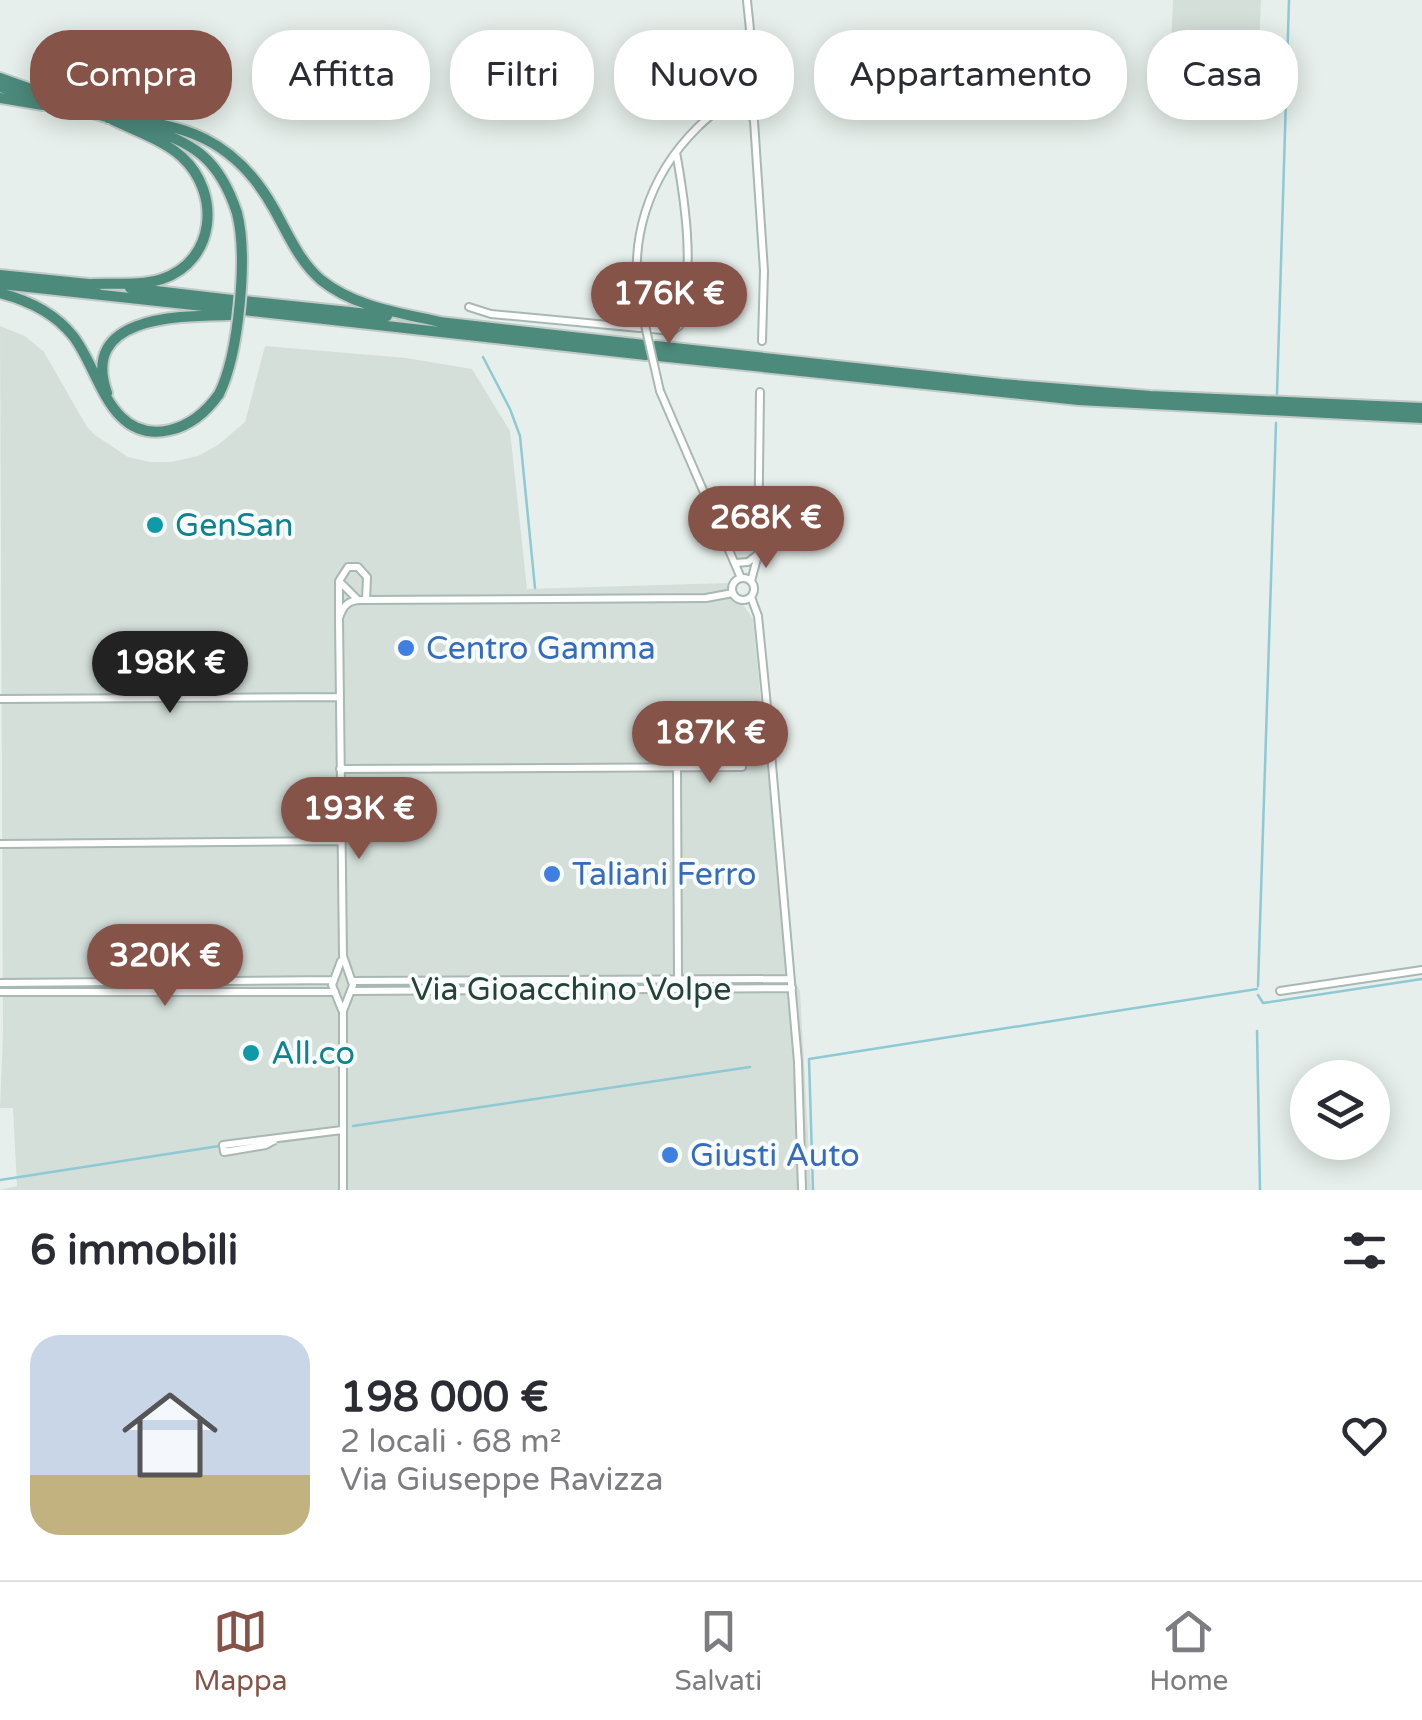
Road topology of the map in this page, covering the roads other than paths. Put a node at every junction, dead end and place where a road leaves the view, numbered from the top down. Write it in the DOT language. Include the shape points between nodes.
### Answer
graph roads {
  1 [pos="747,0"];
  2 [pos="748,30"];
  3 [pos="0,78"];
  4 [pos="0,88"];
  5 [pos="30,88"];
  6 [pos="30,96"];
  7 [pos="0,98"];
  8 [pos="30,102"];
  9 [pos="112,120"];
  10 [pos="115,120"];
  11 [pos="122,120"];
  12 [pos="707,120"];
  13 [pos="754,120"];
  14 [pos="676,152"];
  15 [pos="0,274"];
  16 [pos="0,284"];
  17 [pos="92,284"];
  18 [pos="0,293"];
  19 [pos="237,308"];
  20 [pos="469,308"];
  21 [pos="444,322"];
  22 [pos="640,328"];
  23 [pos="652,329"];
  24 [pos="762,340"];
  25 [pos="651,350"];
  26 [pos="760,392"];
  27 [pos="113,408"];
  28 [pos="1422,408"];
  29 [pos="1422,418"];
  30 [pos="758,555"];
  31 [pos="735,562"];
  32 [pos="741,578"];
  33 [pos="339,580"];
  34 [pos="751,581"];
  35 [pos="733,593"];
  36 [pos="751,597"];
  37 [pos="362,600"];
  38 [pos="340,618"];
  39 [pos="340,697"];
  40 [pos="0,699"];
  41 [pos="742,767"];
  42 [pos="677,768"];
  43 [pos="340,769"];
  44 [pos="340,841"];
  45 [pos="0,844"];
  46 [pos="343,956"];
  47 [pos="1422,970"];
  48 [pos="350,978"];
  49 [pos="790,978"];
  50 [pos="335,979"];
  51 [pos="678,980"];
  52 [pos="0,983"];
  53 [pos="792,988"];
  54 [pos="1280,991"];
  55 [pos="0,992"];
  56 [pos="350,992"];
  57 [pos="335,993"];
  58 [pos="343,1011"];
  59 [pos="342,1130"];
  60 [pos="275,1140"];
  61 [pos="343,1190"];
  62 [pos="802,1190"];
  1 -- 2 [label="street"];
  3 -- 5 [label="highway"];
  4 -- 6 [label="highway"];
  7 -- 8 [label="highway"];
  9 -- 17 [label="highway" via="182,157 202,184 209,213 198,251 175,273 154,281"];
  10 -- 27 [label="highway, bridge" via="194,148 219,172 237,213 242,260 232,357 220,394 199,416 163,431 137,427"];
  11 -- 21 [label="highway" via="184,129 214,142 252,174 298,253 328,286 368,305"];
  12 -- 14 [label="street"];
  13 -- 24 [label="street"];
  14 -- 23 [label="street" via="687,248 684,295 679,326"];
  14 -- 31 [label="street, bridge" via="640,230 642,312 660,390"];
  15 -- 17 [label="highway"];
  16 -- 19 [label="highway"];
  17 -- 19 [label="highway"];
  18 -- 27 [label="highway" via="37,306 69,331"];
  19 -- 21 [label="highway"];
  19 -- 25 [label="highway"];
  19 -- 27 [label="highway" via="127,329 104,362"];
  20 -- 22 [label="street"];
  21 -- 25 [label="highway"];
  25 -- 28 [label="highway" via="1150,396"];
  25 -- 29 [label="highway" via="1034,396"];
  26 -- 30 [label="street"];
  30 -- 31 [label="street"];
  30 -- 34 [label="street"];
  31 -- 32 [label="street"];
  32 -- 34 [label="street"];
  32 -- 35 [label="street"];
  33 -- 37 [label="street"];
  33 -- 37 [label="street" via="348,567 360,568 368,580"];
  33 -- 38 [label="street"];
  34 -- 36 [label="street"];
  35 -- 36 [label="street" via="741,600"];
  35 -- 37 [label="street"];
  36 -- 49 [label="street" via="758,616"];
  37 -- 38 [label="street" via="345,606"];
  38 -- 39 [label="street"];
  39 -- 40 [label="street"];
  39 -- 43 [label="street"];
  41 -- 42 [label="street"];
  42 -- 43 [label="street"];
  42 -- 51 [label="street"];
  43 -- 44 [label="street"];
  44 -- 45 [label="street"];
  44 -- 46 [label="street"];
  46 -- 48 [label="street"];
  46 -- 50 [label="street"];
  47 -- 54 [label="street"];
  48 -- 50 [label="street, Via Gioacchino Volpe"];
  48 -- 51 [label="street, Via Gioacchino Volpe"];
  48 -- 56 [label="street"];
  49 -- 51 [label="street, Via Gioacchino Volpe"];
  49 -- 53 [label="street"];
  50 -- 52 [label="street, Via Gioacchino Volpe"];
  50 -- 57 [label="street"];
  53 -- 56 [label="street, Via Gioacchino Volpe"];
  53 -- 62 [label="street"];
  55 -- 57 [label="street, Via Gioacchino Volpe"];
  56 -- 57 [label="street, Via Gioacchino Volpe"];
  56 -- 58 [label="street"];
  57 -- 58 [label="street"];
  58 -- 59 [label="street"];
  59 -- 60 [label="street"];
  59 -- 61 [label="street"];
  60 -- 60 [label="street" via="266,1145 224,1152 223,1145"];
}
